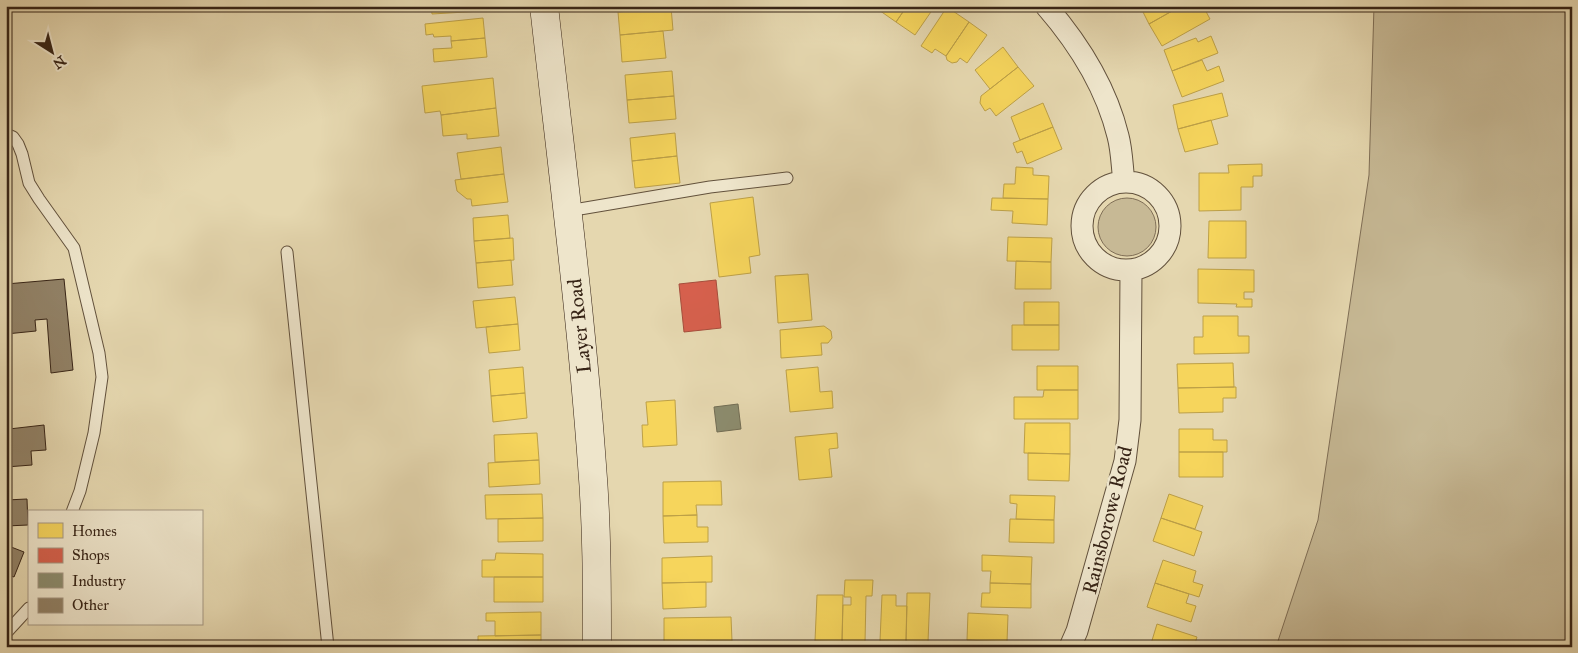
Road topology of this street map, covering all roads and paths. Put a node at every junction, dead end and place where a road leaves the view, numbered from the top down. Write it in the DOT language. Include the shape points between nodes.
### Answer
graph roads {
  1 [pos="544,6"];
  2 [pos="1046,6"];
  3 [pos="6,134"];
  4 [pos="787,178"];
  5 [pos="1124,182"];
  6 [pos="568,211"];
  7 [pos="286,252"];
  8 [pos="1131,270"];
  9 [pos="73,510"];
  10 [pos="28,609"];
  11 [pos="6,633"];
  12 [pos="328,647"];
  13 [pos="598,647"];
  14 [pos="1070,647"];
  1 -- 6 [label="main road, Layer Road"];
  2 -- 5 [label="street" via="1087,59 1106,98 1118,138"];
  3 -- 9 [label="lane" via="18,144 29,183 38,199 74,248 99,353 102,377 94,433"];
  4 -- 6 [label="lane" via="710,186"];
  5 -- 8 [label="street" via="1149,188 1167,209 1170,222 1164,248 1155,259"];
  5 -- 8 [label="street" via="1098,192 1083,216 1082,229 1093,255 1104,264"];
  6 -- 13 [label="main road, Layer Road" via="592,466"];
  7 -- 12 [label="lane"];
  8 -- 14 [label="street, Rainsborowe Road" via="1130,420 1125,461"];
  10 -- 11 [label="lane"];
}
